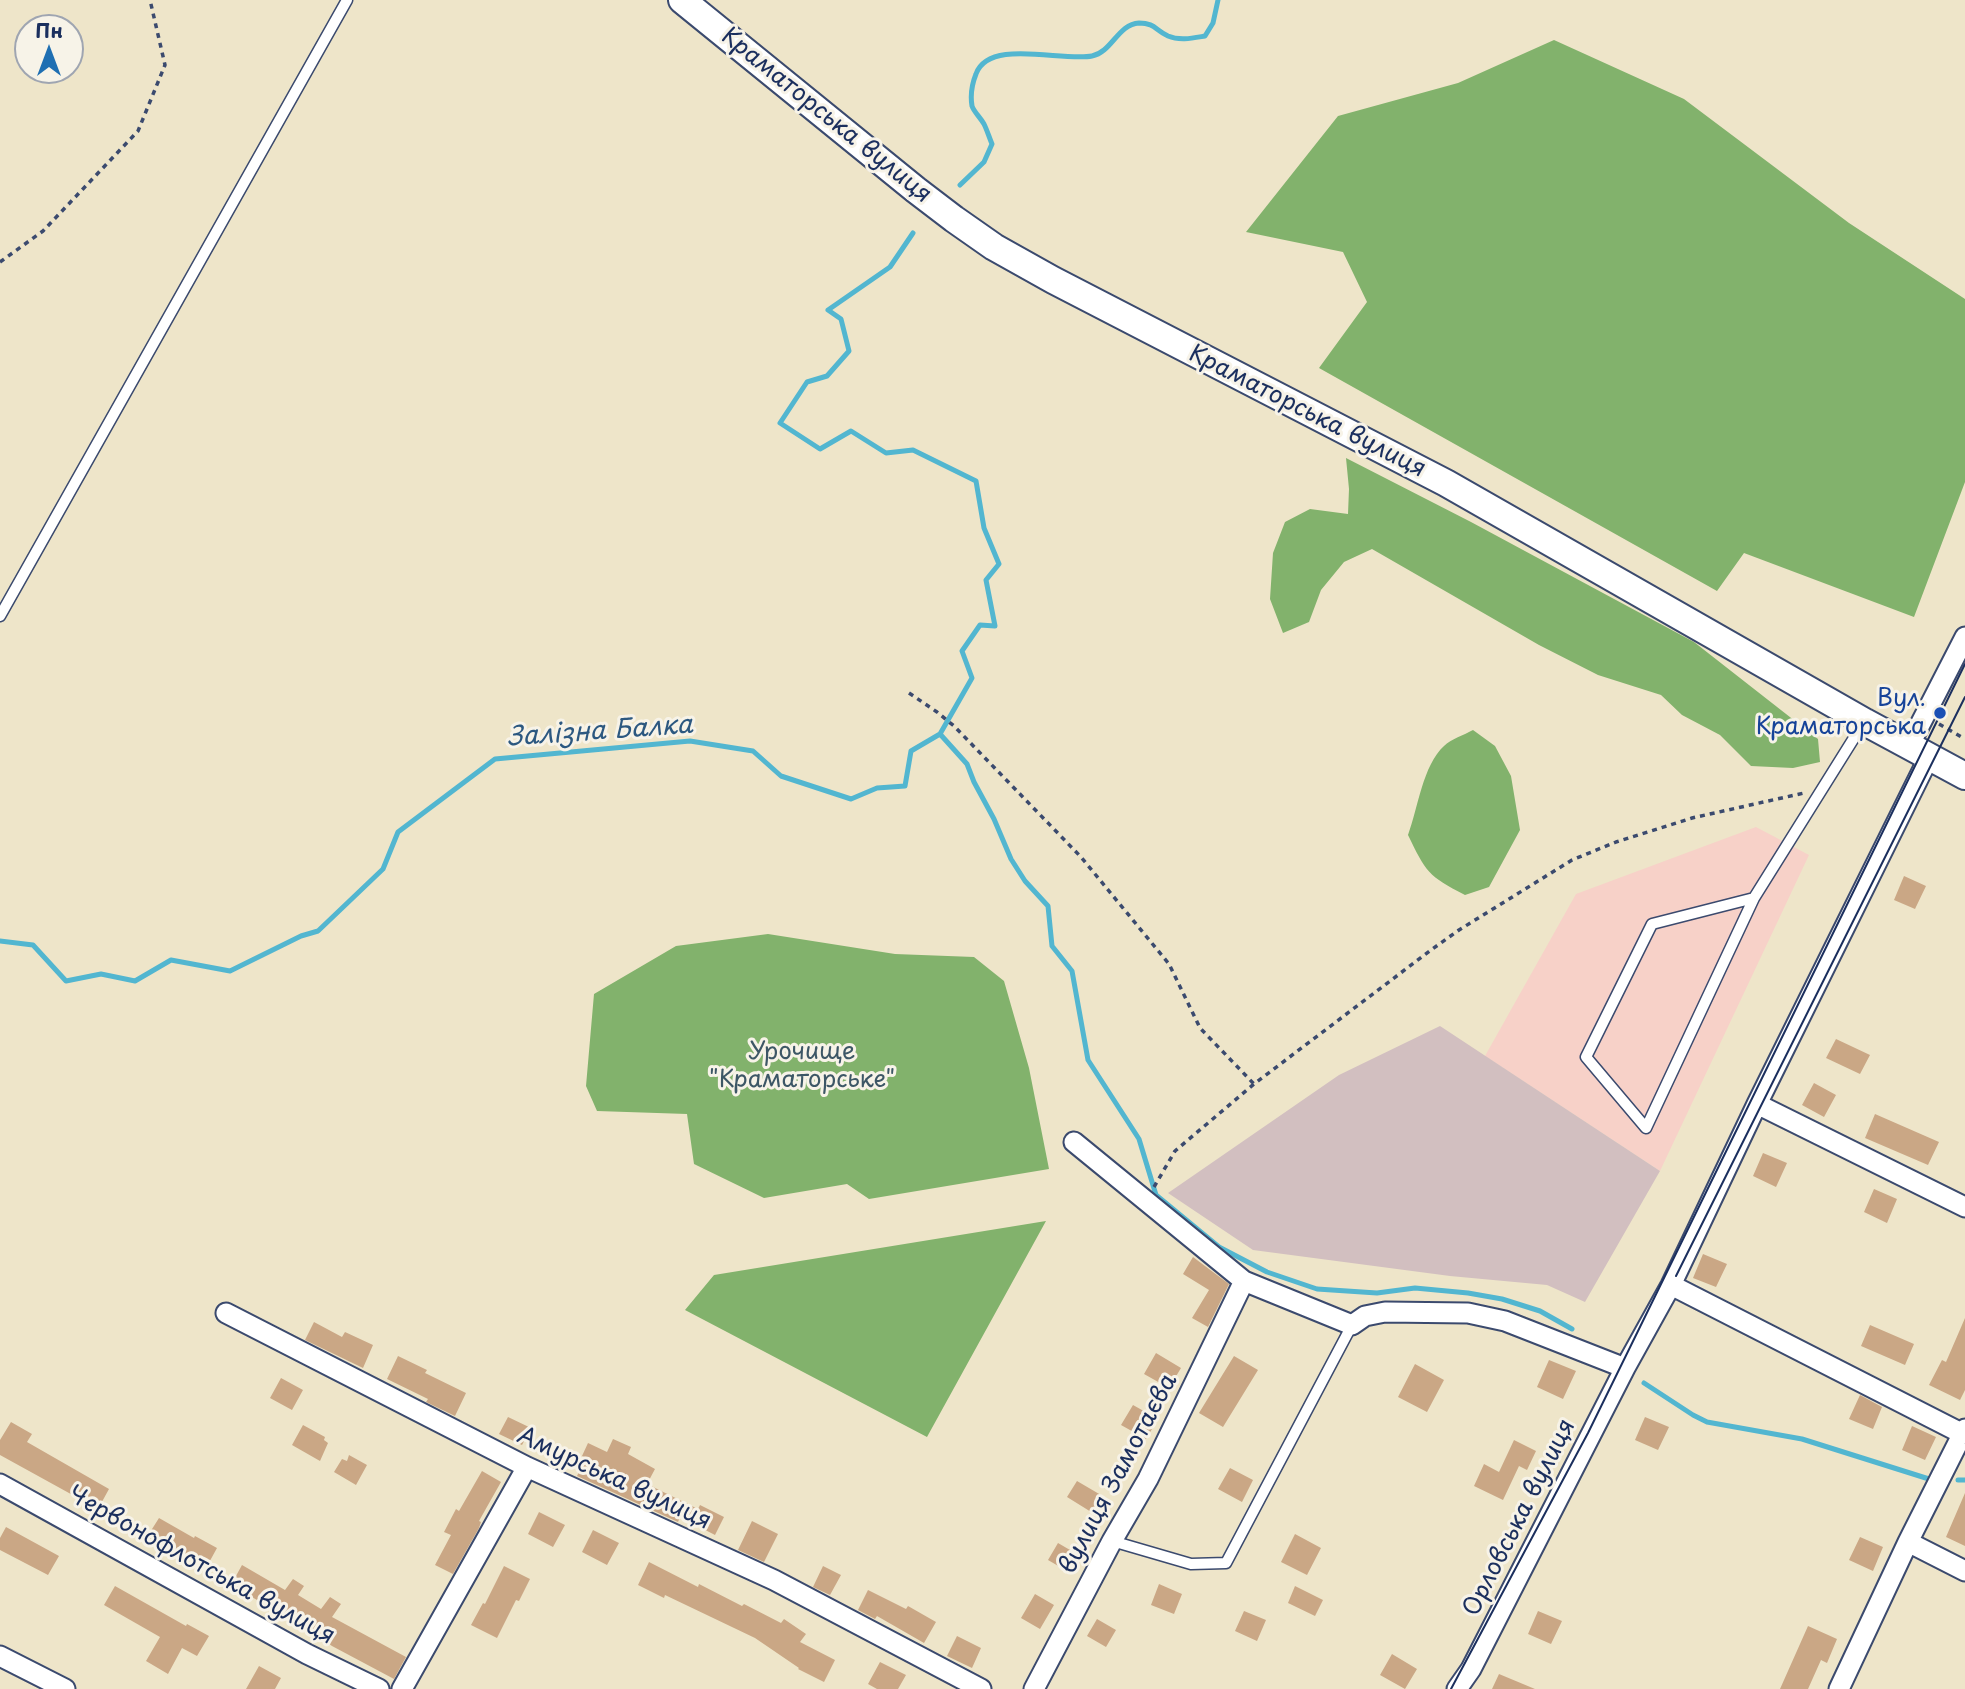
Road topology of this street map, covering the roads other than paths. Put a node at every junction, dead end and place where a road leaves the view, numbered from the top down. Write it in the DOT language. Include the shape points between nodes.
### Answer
graph roads {
  1 [pos="347,0"];
  2 [pos="682,0"];
  3 [pos="0,616"];
  4 [pos="1965,637"];
  5 [pos="1865,722"];
  6 [pos="1919,751"];
  7 [pos="1965,776"];
  8 [pos="1754,898"];
  9 [pos="1757,1104"];
  10 [pos="1074,1142"];
  11 [pos="1965,1207"];
  12 [pos="1244,1281"];
  13 [pos="1671,1285"];
  14 [pos="226,1313"];
  15 [pos="1352,1325"];
  16 [pos="1625,1368"];
  17 [pos="1964,1431"];
  18 [pos="527,1467"];
  19 [pos="0,1484"];
  20 [pos="1112,1541"];
  21 [pos="1908,1542"];
  22 [pos="1965,1571"];
  23 [pos="0,1656"];
  24 [pos="65,1689"];
  25 [pos="379,1689"];
  26 [pos="402,1689"];
  27 [pos="981,1689"];
  28 [pos="1034,1689"];
  29 [pos="1457,1689"];
  30 [pos="1839,1689"];
  1 -- 3 [label="lane"];
  2 -- 5 [label="street, Краматорська вулиця" via="916,190 994,247 1446,483"];
  4 -- 6 [label="street, Орловська вулиця" via="1924,716"];
  5 -- 6 [label="street, Краматорська вулиця"];
  5 -- 8 [label="lane"];
  6 -- 7 [label="street, Краматорська вулиця"];
  6 -- 9 [label="street, Орловська вулиця"];
  8 -- 8 [label="lane" via="1669,1080 1646,1128 1586,1057 1652,924"];
  9 -- 11 [label="street"];
  9 -- 13 [label="street, Орловська вулиця"];
  10 -- 12 [label="street"];
  12 -- 15 [label="street"];
  12 -- 20 [label="street, вулиця Замотаєва" via="1148,1479"];
  13 -- 16 [label="street, Орловська вулиця"];
  13 -- 17 [label="street"];
  14 -- 18 [label="street, Амурська вулиця"];
  15 -- 16 [label="street" via="1365,1316 1385,1312 1468,1313 1505,1321"];
  15 -- 20 [label="lane" via="1226,1563 1191,1564"];
  16 -- 29 [label="street, Орловська вулиця"];
  17 -- 21 [label="street"];
  18 -- 26 [label="street"];
  18 -- 27 [label="street, Амурська вулиця" via="774,1580"];
  19 -- 25 [label="street, Червонофлотська вулиця"];
  20 -- 28 [label="street, вулиця Замотаєва"];
  21 -- 22 [label="street"];
  21 -- 30 [label="street"];
  23 -- 24 [label="street"];
}
